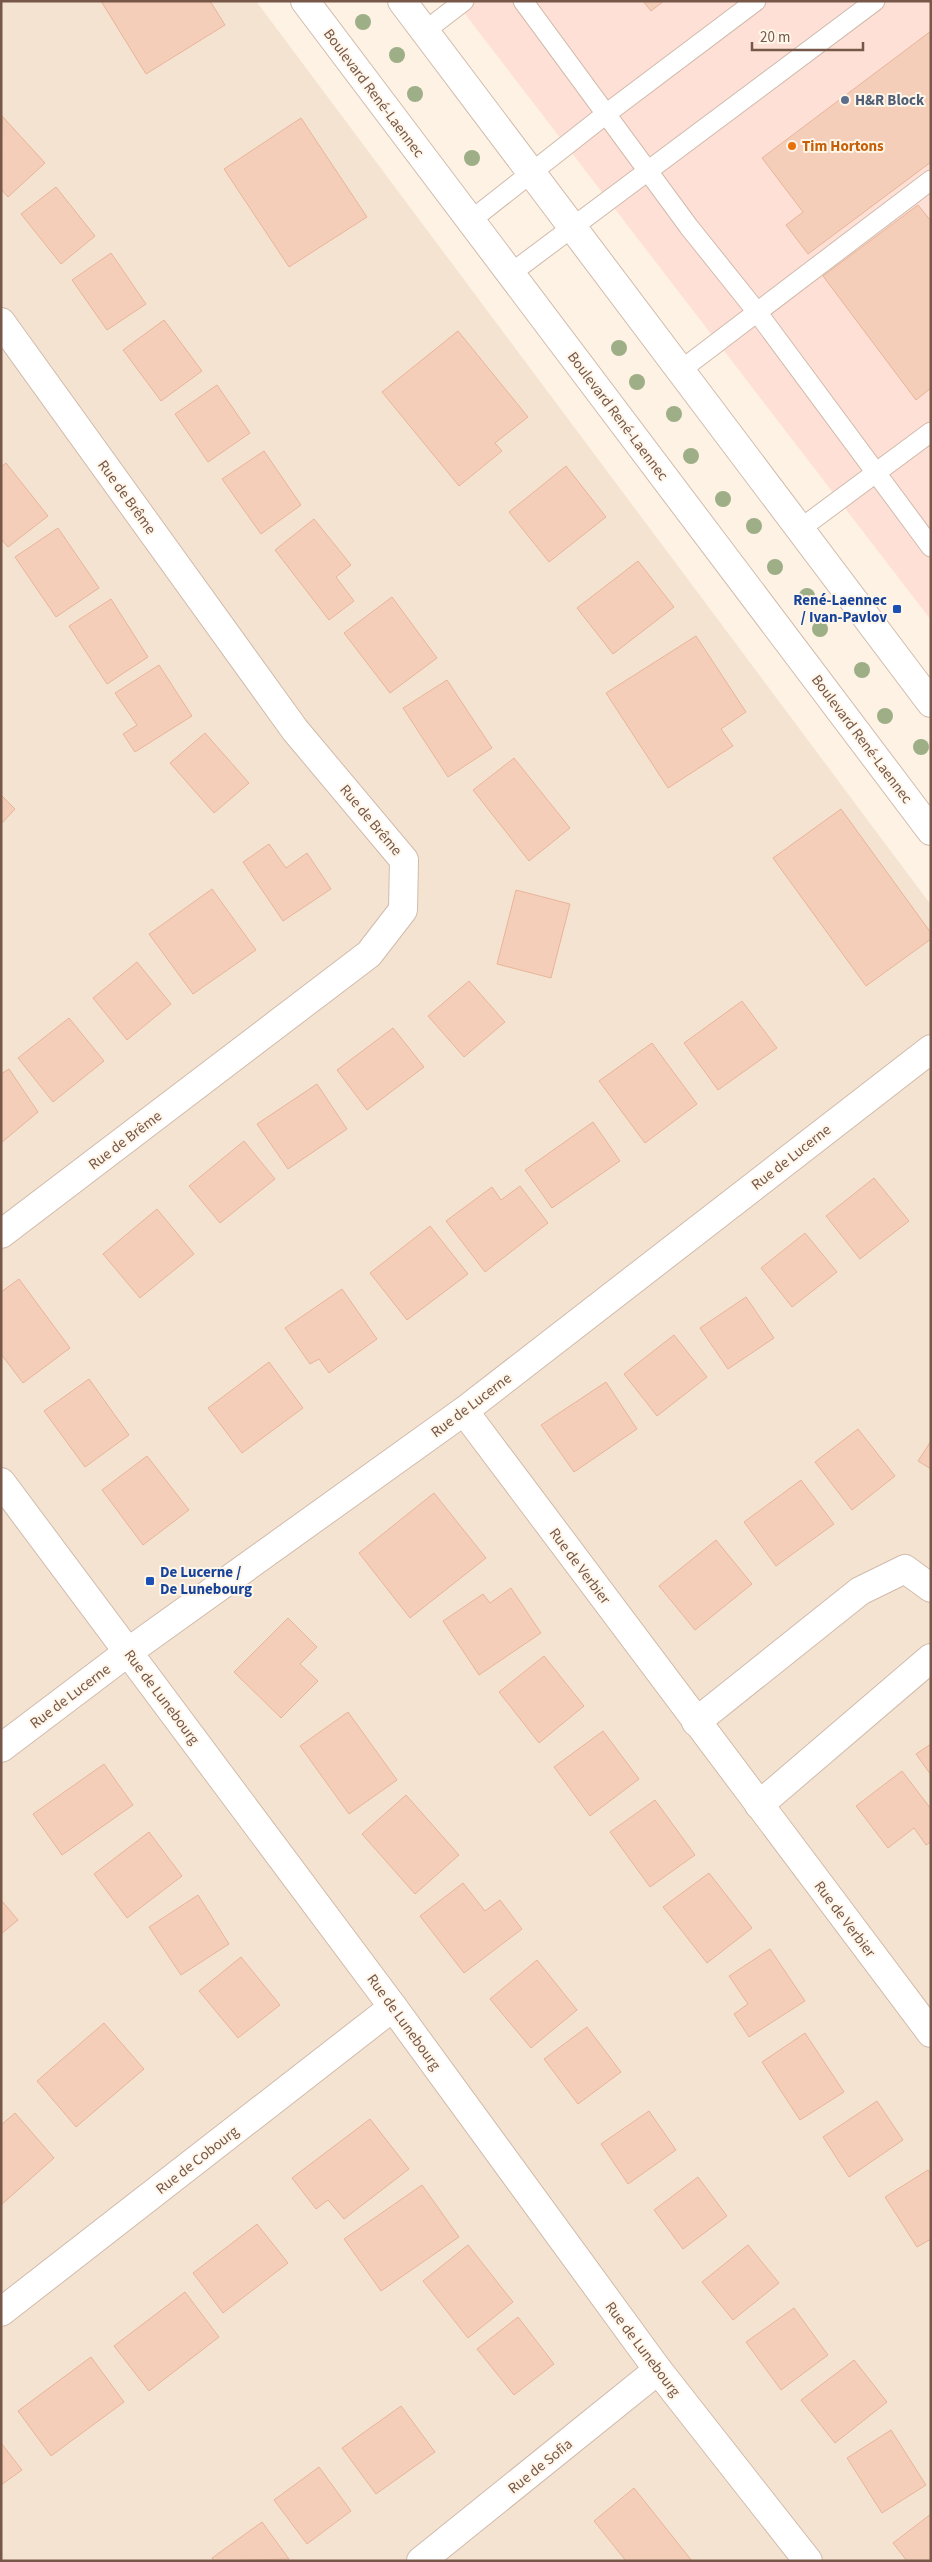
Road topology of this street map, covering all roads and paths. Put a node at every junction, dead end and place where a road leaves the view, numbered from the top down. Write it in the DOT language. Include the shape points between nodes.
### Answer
graph roads {
  1 [pos="305,1"];
  2 [pos="402,1"];
  3 [pos="464,1"];
  4 [pos="522,1"];
  5 [pos="756,1"];
  6 [pos="875,1"];
  7 [pos="425,31"];
  8 [pos="606,114"];
  9 [pos="646,170"];
  10 [pos="532,174"];
  11 [pos="931,180"];
  12 [pos="470,221"];
  13 [pos="572,227"];
  14 [pos="510,274"];
  15 [pos="757,312"];
  16 [pos="1,322"];
  17 [pos="681,370"];
  18 [pos="931,432"];
  19 [pos="876,473"];
  20 [pos="800,529"];
  21 [pos="931,547"];
  22 [pos="931,703"];
  23 [pos="931,831"];
  24 [pos="931,1049"];
  25 [pos="1,1234"];
  26 [pos="464,1411"];
  27 [pos="1,1482"];
  28 [pos="931,1588"];
  29 [pos="128,1652"];
  30 [pos="931,1658"];
  31 [pos="696,1722"];
  32 [pos="1,1748"];
  33 [pos="759,1804"];
  34 [pos="393,2007"];
  35 [pos="931,2033"];
  36 [pos="1,2312"];
  37 [pos="658,2370"];
  38 [pos="421,2561"];
  39 [pos="808,2561"];
  1 -- 12 [label="street, Boulevard René-Laennec"];
  2 -- 7 [label="street"];
  3 -- 7 [label="lane"];
  4 -- 8 [label="lane"];
  5 -- 8 [label="lane"];
  6 -- 9 [label="lane"];
  7 -- 10 [label="street"];
  8 -- 9 [label="lane"];
  8 -- 10 [label="lane"];
  9 -- 13 [label="lane"];
  9 -- 15 [label="lane"];
  10 -- 12 [label="lane"];
  10 -- 13 [label="street"];
  11 -- 15 [label="lane"];
  12 -- 14 [label="street, Boulevard René-Laennec"];
  13 -- 14 [label="lane"];
  13 -- 17 [label="street"];
  14 -- 23 [label="street, Boulevard René-Laennec"];
  15 -- 17 [label="lane"];
  15 -- 19 [label="lane"];
  16 -- 25 [label="street, Rue de Brême" via="295,730 404,860 404,910 369,954"];
  17 -- 20 [label="street"];
  18 -- 19 [label="lane"];
  19 -- 20 [label="lane"];
  19 -- 21 [label="lane"];
  20 -- 22 [label="street"];
  24 -- 26 [label="street, Rue de Lucerne"];
  26 -- 29 [label="street, Rue de Lucerne"];
  26 -- 31 [label="street, Rue de Verbier"];
  27 -- 29 [label="street, Rue de Lunebourg"];
  28 -- 31 [label="street" via="905,1569 860,1590"];
  29 -- 32 [label="street, Rue de Lucerne"];
  29 -- 34 [label="street, Rue de Lunebourg"];
  30 -- 33 [label="street"];
  31 -- 33 [label="street, Rue de Verbier"];
  33 -- 35 [label="street, Rue de Verbier"];
  34 -- 36 [label="street, Rue de Cobourg"];
  34 -- 37 [label="street, Rue de Lunebourg"];
  37 -- 38 [label="street, Rue de Sofia"];
  37 -- 39 [label="street, Rue de Lunebourg"];
}
